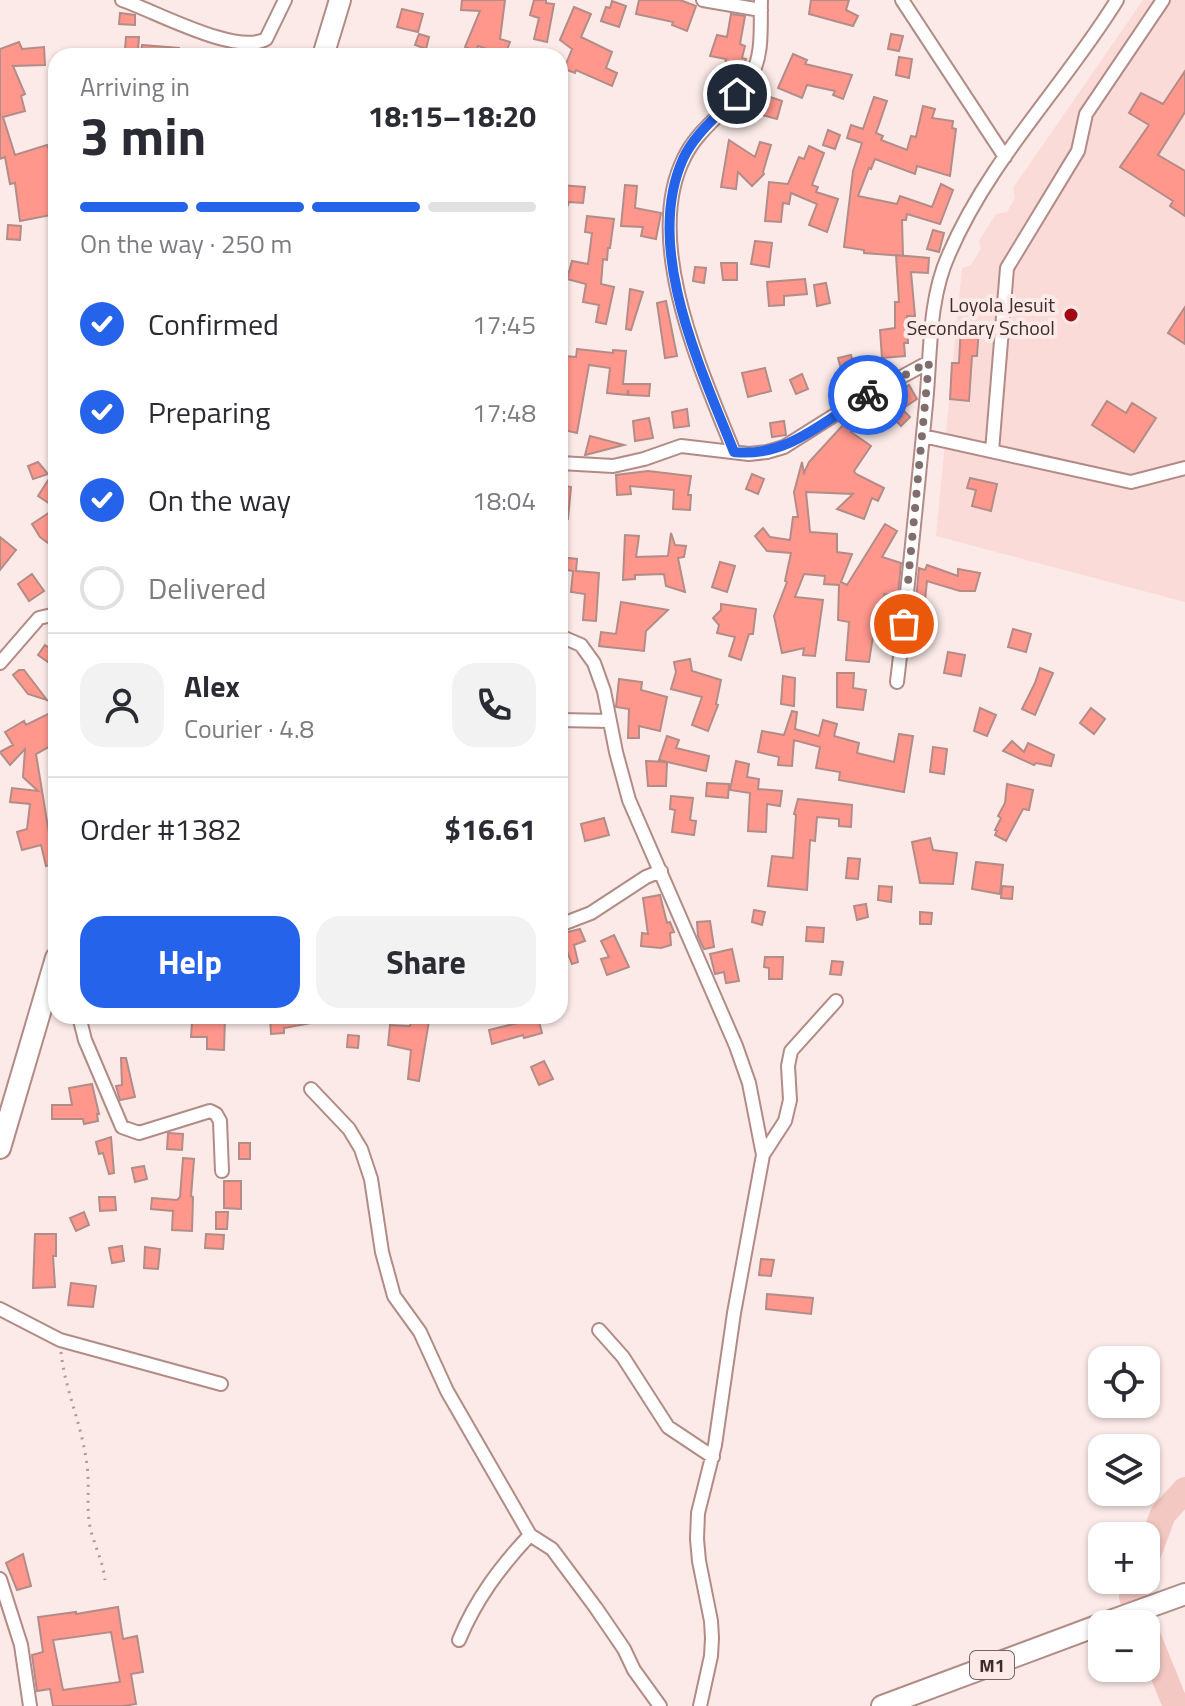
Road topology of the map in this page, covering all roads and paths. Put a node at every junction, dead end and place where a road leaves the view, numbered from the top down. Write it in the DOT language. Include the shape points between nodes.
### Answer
graph roads {
  1 [pos="122,0"];
  2 [pos="285,0"];
  3 [pos="340,0"];
  4 [pos="703,0"];
  5 [pos="902,0"];
  6 [pos="1117,0"];
  7 [pos="1163,0"];
  8 [pos="761,5"];
  9 [pos="325,48"];
  10 [pos="1005,157"];
  11 [pos="929,362"];
  12 [pos="923,436"];
  13 [pos="992,451"];
  14 [pos="734,452"];
  15 [pos="568,463"];
  16 [pos="1185,468"];
  17 [pos="48,616"];
  18 [pos="568,639"];
  19 [pos="0,663"];
  20 [pos="897,682"];
  21 [pos="568,720"];
  22 [pos="610,721"];
  23 [pos="661,871"];
  24 [pos="568,922"];
  25 [pos="48,990"];
  26 [pos="836,1001"];
  27 [pos="81,1024"];
  28 [pos="311,1089"];
  29 [pos="0,1148"];
  30 [pos="763,1155"];
  31 [pos="222,1171"];
  32 [pos="0,1309"];
  33 [pos="599,1330"];
  34 [pos="60,1340"];
  35 [pos="221,1384"];
  36 [pos="713,1457"];
  37 [pos="530,1535"];
  38 [pos="0,1579"];
  39 [pos="105,1580"];
  40 [pos="1185,1594"];
  41 [pos="1144,1610"];
  42 [pos="1088,1630"];
  43 [pos="459,1640"];
  44 [pos="30,1706"];
  45 [pos="660,1706"];
  46 [pos="700,1706"];
  47 [pos="882,1706"];
  1 -- 2 [label="street" via="214,37 252,44 266,39"];
  3 -- 9 [label="main road"];
  4 -- 8 [label="street"];
  5 -- 10 [label="street"];
  6 -- 10 [label="street"];
  7 -- 13 [label="street" via="1086,114 1078,151 1007,268"];
  8 -- 14 [label="street" via="759,54 751,78 684,157 670,221 672,262 694,350"];
  10 -- 11 [label="street" via="948,254"];
  11 -- 12 [label="street"];
  11 -- 14 [label="street" via="784,447"];
  12 -- 13 [label="street"];
  12 -- 20 [label="street"];
  13 -- 16 [label="street" via="1131,482"];
  14 -- 15 [label="street" via="681,446 613,466"];
  17 -- 19 [label="street" via="39,618"];
  18 -- 22 [label="street" via="581,645 594,663"];
  21 -- 22 [label="street"];
  22 -- 23 [label="street" via="629,800"];
  23 -- 24 [label="street"];
  23 -- 30 [label="street" via="736,1046"];
  25 -- 29 [label="main road"];
  26 -- 30 [label="street" via="791,1051 785,1121"];
  27 -- 31 [label="street" via="122,1127 139,1133 210,1111 220,1121"];
  28 -- 37 [label="street" via="361,1149 394,1296 420,1332 447,1391"];
  30 -- 36 [label="street"];
  32 -- 34 [label="street"];
  33 -- 36 [label="street" via="668,1427"];
  34 -- 35 [label="street"];
  34 -- 39 [label="path" via="88,1468 90,1531"];
  36 -- 46 [label="street" via="697,1539 712,1638"];
  37 -- 43 [label="street" via="489,1583"];
  37 -- 45 [label="street" via="552,1549"];
  38 -- 44 [label="street" via="21,1645"];
  40 -- 41 [label="main road, M1"];
  42 -- 47 [label="main road, M1"];
}
